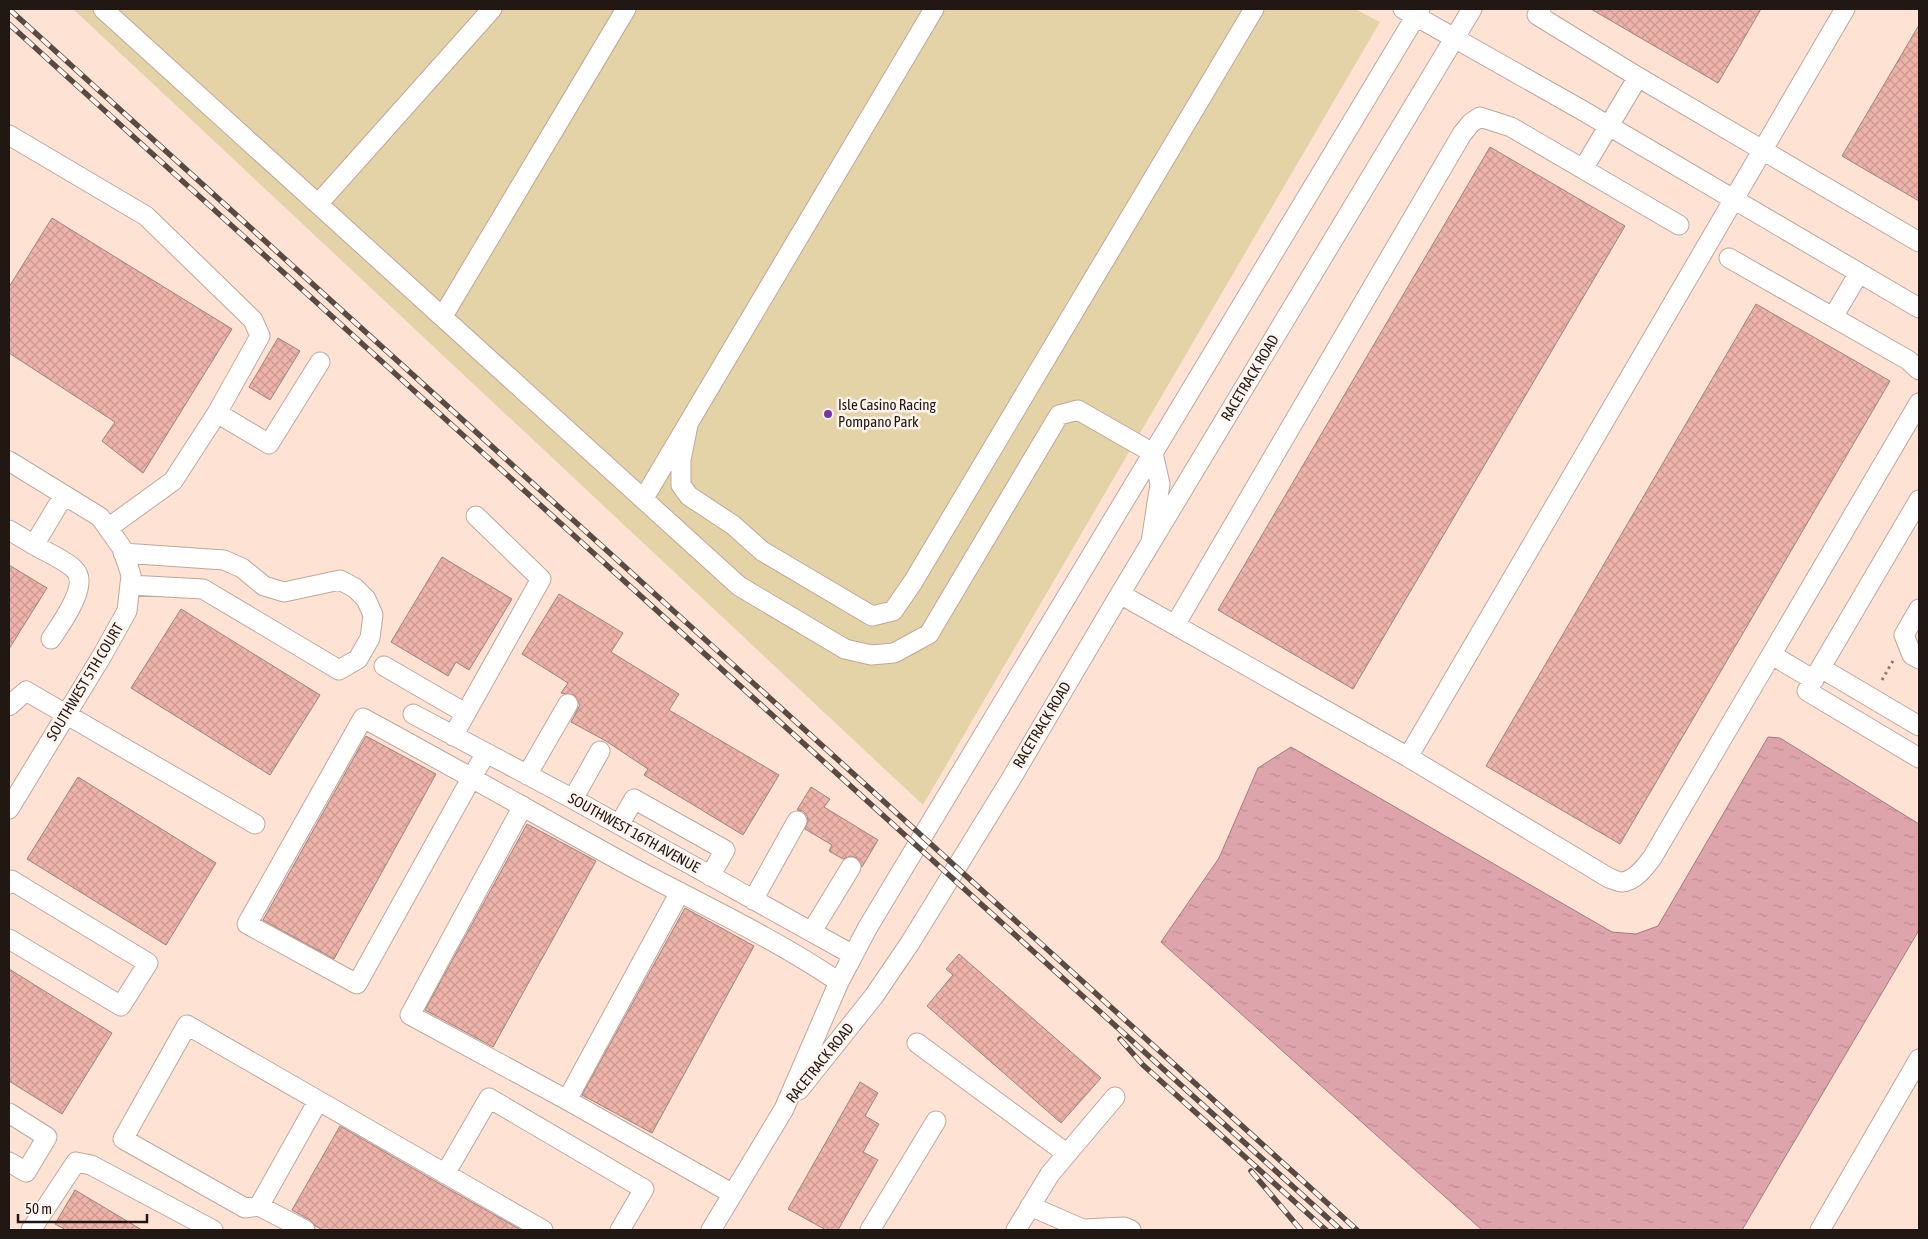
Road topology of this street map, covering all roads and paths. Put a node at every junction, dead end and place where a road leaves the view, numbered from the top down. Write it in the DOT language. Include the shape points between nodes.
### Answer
graph roads {
  1 [pos="103,9"];
  2 [pos="492,9"];
  3 [pos="626,9"];
  4 [pos="934,9"];
  5 [pos="1254,9"];
  6 [pos="1472,9"];
  7 [pos="1541,9"];
  8 [pos="1845,9"];
  9 [pos="1413,11"];
  10 [pos="1454,38"];
  11 [pos="1638,76"];
  12 [pos="1608,126"];
  13 [pos="9,135"];
  14 [pos="1763,152"];
  15 [pos="1583,169"];
  16 [pos="1734,199"];
  17 [pos="318,204"];
  18 [pos="1679,225"];
  19 [pos="1919,242"];
  20 [pos="1729,258"];
  21 [pos="1859,272"];
  22 [pos="1919,308"];
  23 [pos="443,316"];
  24 [pos="1833,317"];
  25 [pos="320,362"];
  26 [pos="1919,370"];
  27 [pos="1919,404"];
  28 [pos="217,413"];
  29 [pos="688,425"];
  30 [pos="1153,452"];
  31 [pos="9,461"];
  32 [pos="64,495"];
  33 [pos="644,498"];
  34 [pos="1919,500"];
  35 [pos="476,516"];
  36 [pos="108,528"];
  37 [pos="9,530"];
  38 [pos="1151,542"];
  39 [pos="34,545"];
  40 [pos="122,550"];
  41 [pos="130,585"];
  42 [pos="1120,594"];
  43 [pos="1919,609"];
  44 [pos="1175,625"];
  45 [pos="51,639"];
  46 [pos="1897,654"];
  47 [pos="1772,655"];
  48 [pos="1919,659"];
  49 [pos="384,666"];
  50 [pos="1814,680"];
  51 [pos="1882,680"];
  52 [pos="568,704"];
  53 [pos="9,706"];
  54 [pos="66,714"];
  55 [pos="413,714"];
  56 [pos="465,714"];
  57 [pos="1919,726"];
  58 [pos="453,736"];
  59 [pos="600,751"];
  60 [pos="486,753"];
  61 [pos="1408,757"];
  62 [pos="1919,758"];
  63 [pos="527,775"];
  64 [pos="472,777"];
  65 [pos="573,799"];
  66 [pos="523,806"];
  67 [pos="9,809"];
  68 [pos="797,821"];
  69 [pos="255,824"];
  70 [pos="619,825"];
  71 [pos="850,866"];
  72 [pos="710,876"];
  73 [pos="9,884"];
  74 [pos="680,892"];
  75 [pos="753,900"];
  76 [pos="812,931"];
  77 [pos="9,939"];
  78 [pos="853,955"];
  79 [pos="839,982"];
  80 [pos="918,1044"];
  81 [pos="1919,1059"];
  82 [pos="1114,1097"];
  83 [pos="567,1100"];
  84 [pos="318,1101"];
  85 [pos="784,1109"];
  86 [pos="9,1114"];
  87 [pos="936,1121"];
  88 [pos="1066,1153"];
  89 [pos="9,1162"];
  90 [pos="445,1174"];
  91 [pos="733,1194"];
  92 [pos="259,1206"];
  93 [pos="1030,1206"];
  94 [pos="31,1230"];
  95 [pos="213,1230"];
  96 [pos="305,1230"];
  97 [pos="543,1230"];
  98 [pos="620,1230"];
  99 [pos="711,1230"];
  100 [pos="870,1230"];
  101 [pos="1016,1230"];
  102 [pos="1085,1230"];
  103 [pos="1131,1230"];
  104 [pos="1820,1230"];
  1 -- 17 [label="street"];
  2 -- 17 [label="street"];
  3 -- 23 [label="street"];
  4 -- 29 [label="street"];
  5 -- 29 [label="street" via="893,611 872,616 762,551 733,525 689,496 681,484 681,460"];
  6 -- 10 [label="street, RACETRACK ROAD"];
  7 -- 11 [label="street" via="1537,14"];
  8 -- 14 [label="street"];
  9 -- 10 [label="street"];
  9 -- 30 [label="street, RACETRACK ROAD"];
  10 -- 12 [label="street"];
  10 -- 38 [label="street, RACETRACK ROAD"];
  11 -- 12 [label="street"];
  11 -- 14 [label="street"];
  12 -- 15 [label="street"];
  12 -- 16 [label="street"];
  13 -- 28 [label="street" via="146,216 253,320 260,336"];
  14 -- 16 [label="street"];
  14 -- 19 [label="street"];
  15 -- 18 [label="street"];
  15 -- 44 [label="street" via="1511,127 1480,117 1471,123"];
  16 -- 21 [label="street"];
  16 -- 61 [label="street"];
  17 -- 23 [label="street"];
  20 -- 24 [label="street"];
  21 -- 22 [label="street"];
  21 -- 24 [label="street"];
  23 -- 33 [label="street"];
  24 -- 26 [label="street" via="1908,360"];
  25 -- 28 [label="street" via="269,444"];
  27 -- 47 [label="street"];
  28 -- 36 [label="street" via="173,481"];
  29 -- 33 [label="street"];
  30 -- 33 [label="street" via="1078,410 1059,415 929,634 894,654 872,656 846,649 739,586"];
  30 -- 38 [label="street" via="1160,484"];
  30 -- 78 [label="street, RACETRACK ROAD"];
  31 -- 32 [label="street, SOUTHWEST 5TH COURT"];
  32 -- 36 [label="street, SOUTHWEST 5TH COURT" via="100,517"];
  32 -- 39 [label="street"];
  34 -- 50 [label="street"];
  35 -- 56 [label="street" via="541,579"];
  36 -- 40 [label="street, SOUTHWEST 5TH COURT"];
  37 -- 39 [label="street"];
  38 -- 42 [label="street, RACETRACK ROAD"];
  39 -- 45 [label="street" via="76,570 80,580 76,598"];
  40 -- 41 [label="street, SOUTHWEST 5TH COURT" via="131,575"];
  40 -- 41 [label="street" via="224,560 242,568 264,586 284,592 340,580 366,599 373,615 370,638 358,659 340,670 203,589"];
  41 -- 54 [label="street, SOUTHWEST 5TH COURT" via="127,611"];
  42 -- 44 [label="street"];
  42 -- 85 [label="street, RACETRACK ROAD" via="1011,779 893,969"];
  43 -- 48 [label="street" via="1904,635 1912,655"];
  44 -- 61 [label="street"];
  46 -- 51 [label="path"];
  47 -- 50 [label="street"];
  47 -- 61 [label="street" via="1652,858 1643,870 1622,882 1610,878"];
  49 -- 56 [label="street"];
  50 -- 57 [label="street"];
  50 -- 62 [label="street"];
  52 -- 63 [label="street"];
  53 -- 54 [label="street" via="26,691"];
  54 -- 67 [label="street, SOUTHWEST 5TH COURT"];
  54 -- 69 [label="street"];
  55 -- 58 [label="street, SOUTHWEST 16TH AVENUE"];
  56 -- 58 [label="street"];
  58 -- 60 [label="street, SOUTHWEST 16TH AVENUE"];
  59 -- 65 [label="street"];
  60 -- 63 [label="street, SOUTHWEST 16TH AVENUE"];
  60 -- 64 [label="street"];
  63 -- 65 [label="street, SOUTHWEST 16TH AVENUE"];
  64 -- 64 [label="street" via="357,984 247,924 363,718"];
  64 -- 66 [label="street"];
  65 -- 70 [label="street, SOUTHWEST 16TH AVENUE"];
  66 -- 74 [label="street"];
  66 -- 83 [label="street" via="410,1015"];
  68 -- 75 [label="street"];
  70 -- 72 [label="street, SOUTHWEST 16TH AVENUE"];
  70 -- 72 [label="street" via="634,799 725,850"];
  71 -- 76 [label="street"];
  72 -- 75 [label="street, SOUTHWEST 16TH AVENUE"];
  73 -- 77 [label="street" via="11,880 148,963 121,1006"];
  74 -- 79 [label="street" via="803,958"];
  74 -- 83 [label="street"];
  75 -- 76 [label="street, SOUTHWEST 16TH AVENUE"];
  76 -- 78 [label="street, SOUTHWEST 16TH AVENUE"];
  78 -- 79 [label="street, RACETRACK ROAD"];
  79 -- 85 [label="street, RACETRACK ROAD"];
  80 -- 88 [label="street"];
  81 -- 104 [label="street"];
  82 -- 88 [label="street"];
  83 -- 91 [label="street"];
  84 -- 90 [label="street"];
  84 -- 92 [label="street"];
  84 -- 92 [label="street" via="187,1025 123,1140 245,1208"];
  85 -- 91 [label="street"];
  86 -- 89 [label="street" via="48,1137 26,1172"];
  87 -- 100 [label="street"];
  88 -- 93 [label="street"];
  90 -- 97 [label="street"];
  90 -- 98 [label="street" via="489,1098 644,1189"];
  91 -- 99 [label="street"];
  92 -- 96 [label="street"];
  93 -- 101 [label="street"];
  93 -- 102 [label="street"];
  94 -- 95 [label="street" via="76,1162 91,1165"];
  102 -- 103 [label="street" via="1124,1227"];
}
